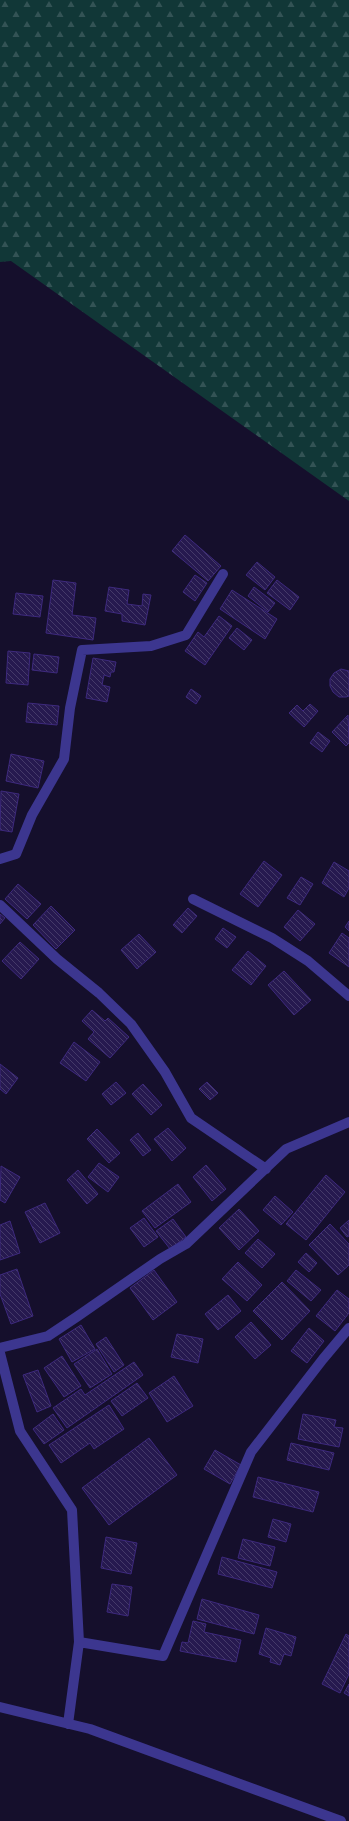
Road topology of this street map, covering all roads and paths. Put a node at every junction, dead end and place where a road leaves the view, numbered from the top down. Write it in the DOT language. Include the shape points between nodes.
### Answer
graph roads {
  1 [pos="224,574"];
  2 [pos="0,859"];
  3 [pos="193,899"];
  4 [pos="0,905"];
  5 [pos="349,996"];
  6 [pos="349,1122"];
  7 [pos="266,1169"];
  8 [pos="349,1328"];
  9 [pos="0,1348"];
  10 [pos="0,1353"];
  11 [pos="79,1642"];
  12 [pos="0,1707"];
  13 [pos="68,1724"];
  14 [pos="341,1821"];
  1 -- 2 [label="street" via="186,635 151,646 82,650 70,708 64,759 32,815 16,854"];
  3 -- 5 [label="street" via="272,938 308,961"];
  4 -- 7 [label="street" via="131,1024 166,1072 191,1118"];
  6 -- 7 [label="street" via="286,1149"];
  7 -- 9 [label="street" via="186,1244 48,1336"];
  8 -- 11 [label="street" via="251,1452 163,1656"];
  10 -- 11 [label="street" via="20,1431 72,1510"];
  11 -- 13 [label="street"];
  12 -- 13 [label="street"];
  13 -- 14 [label="street" via="90,1729"];
}
